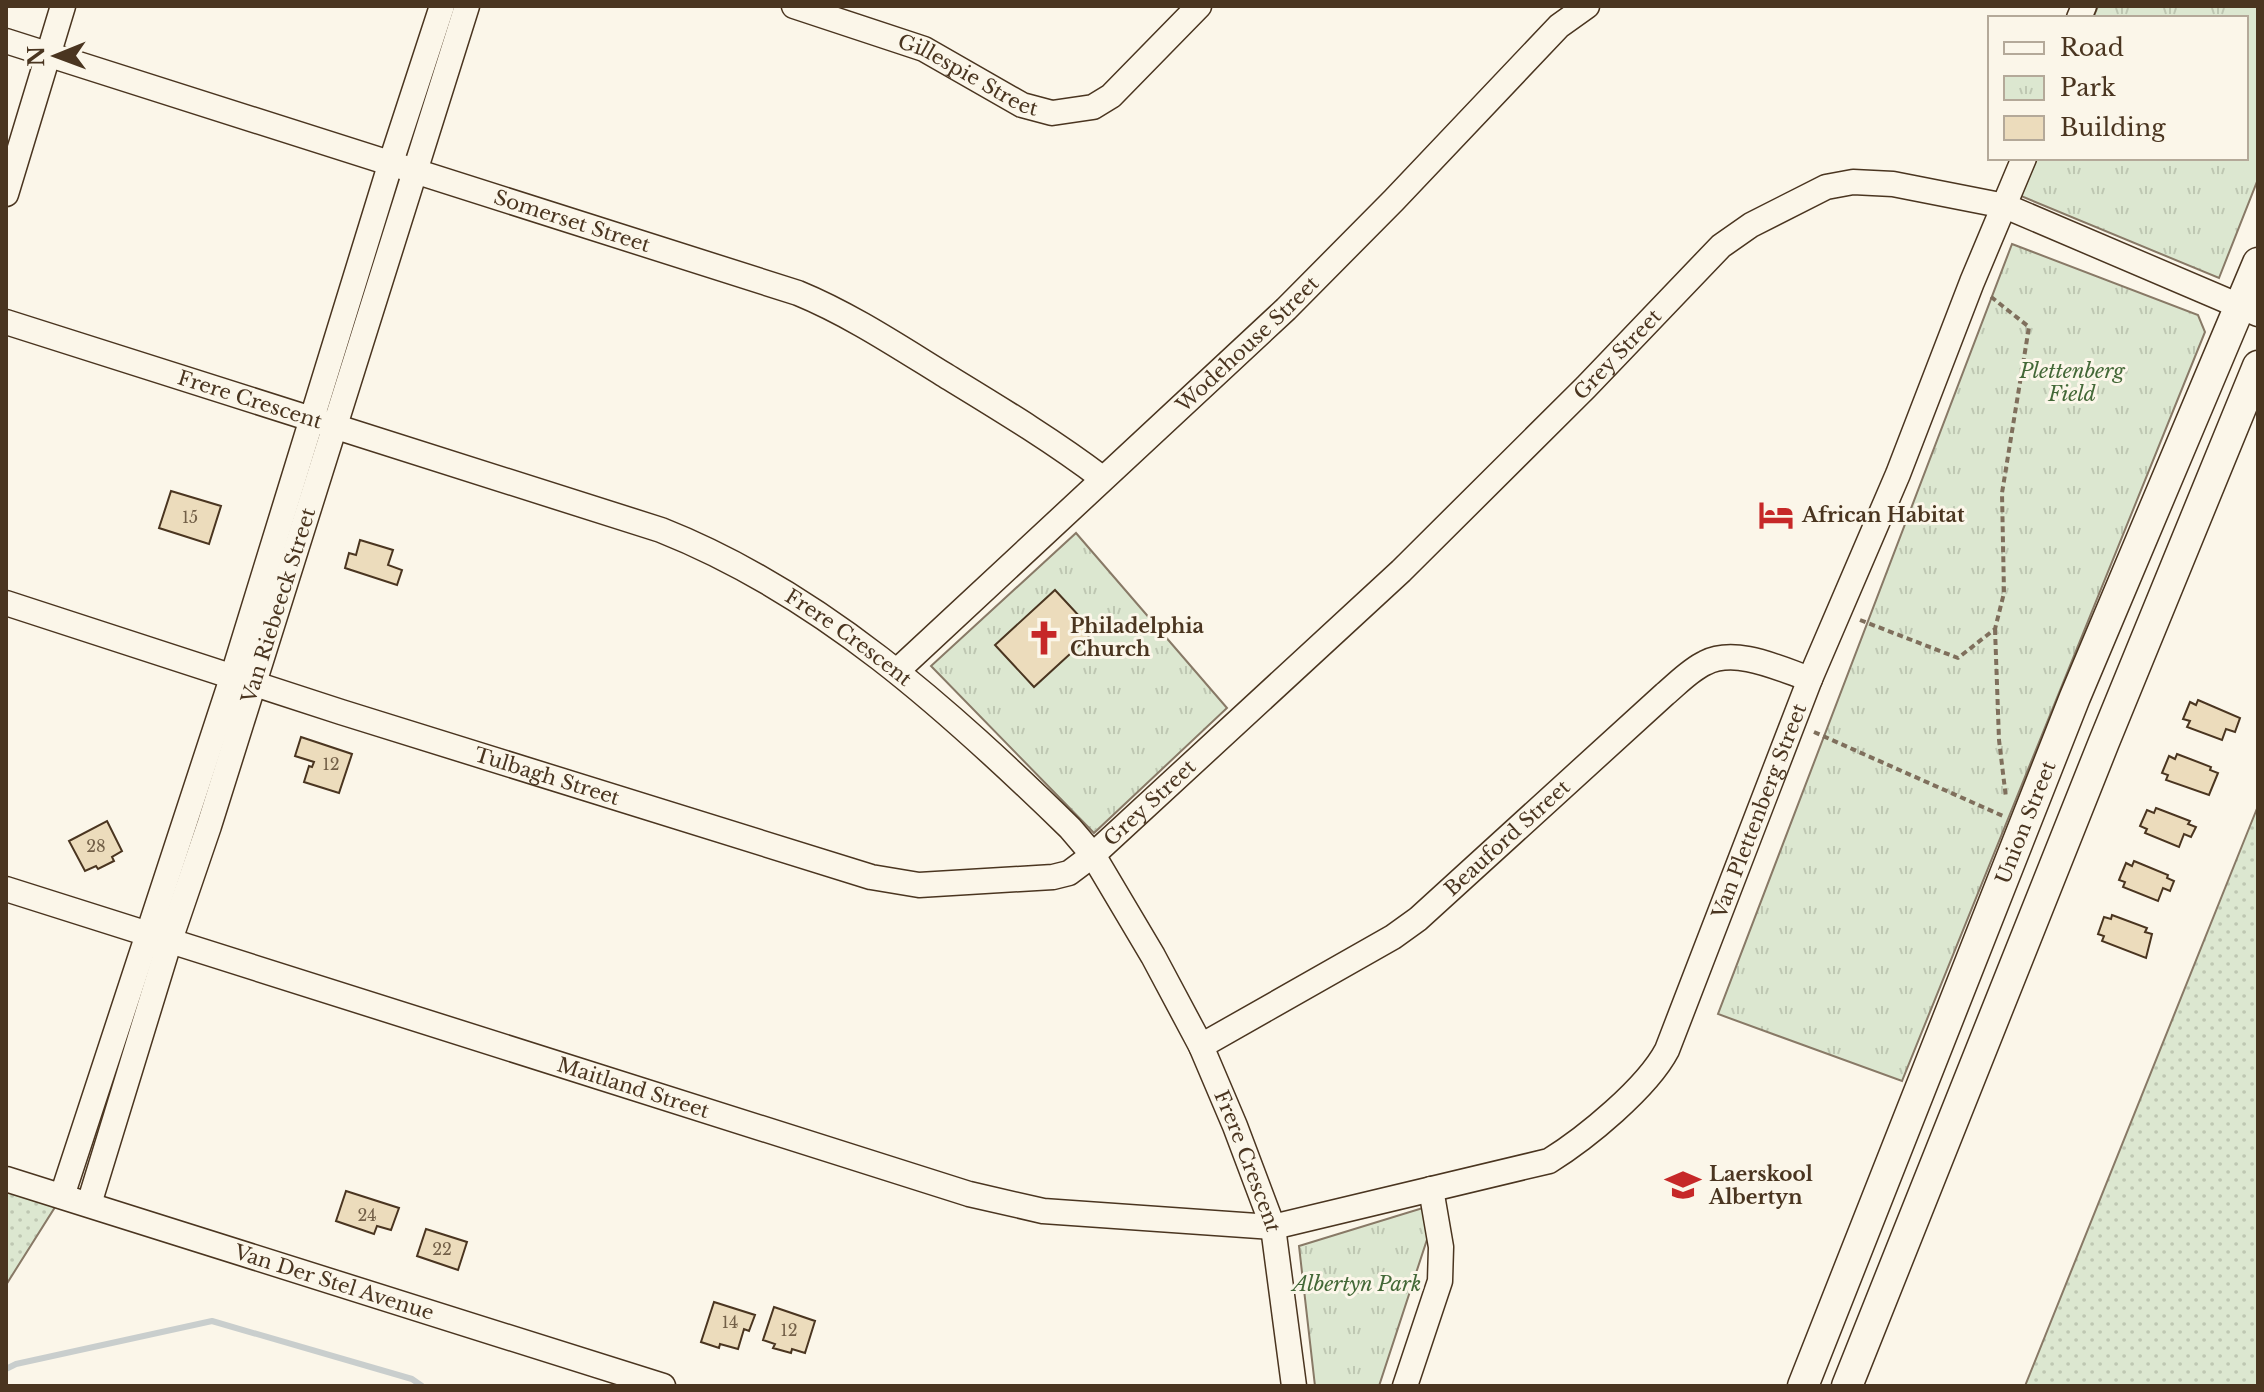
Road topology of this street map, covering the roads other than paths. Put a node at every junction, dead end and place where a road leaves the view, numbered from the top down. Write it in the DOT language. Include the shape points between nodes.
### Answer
graph roads {
  1 [pos="63,6"];
  2 [pos="442,6"];
  3 [pos="467,6"];
  4 [pos="796,6"];
  5 [pos="1199,6"];
  6 [pos="1587,6"];
  7 [pos="6,41"];
  8 [pos="48,54"];
  9 [pos="2023,160"];
  10 [pos="391,162"];
  11 [pos="416,171"];
  12 [pos="6,194"];
  13 [pos="2005,206"];
  14 [pos="2258,263"];
  15 [pos="2249,310"];
  16 [pos="6,322"];
  17 [pos="2258,366"];
  18 [pos="2251,396"];
  19 [pos="311,420"];
  20 [pos="335,427"];
  21 [pos="1102,478"];
  22 [pos="6,603"];
  23 [pos="898,670"];
  24 [pos="244,679"];
  25 [pos="1810,679"];
  26 [pos="2064,724"];
  27 [pos="2104,742"];
  28 [pos="1093,855"];
  29 [pos="6,889"];
  30 [pos="158,937"];
  31 [pos="1201,1046"];
  32 [pos="110,1047"];
  33 [pos="134,1056"];
  34 [pos="1886,1176"];
  35 [pos="6,1179"];
  36 [pos="1431,1189"];
  37 [pos="1925,1190"];
  38 [pos="62,1196"];
  39 [pos="89,1204"];
  40 [pos="1273,1227"];
  41 [pos="663,1386"];
  42 [pos="1294,1386"];
  43 [pos="1405,1386"];
  44 [pos="1803,1386"];
  45 [pos="1847,1386"];
  1 -- 8 [label="street"];
  2 -- 10 [label="street, Van Riebeeck Street"];
  3 -- 11 [label="street, Van Riebeeck Street"];
  4 -- 5 [label="street, Gillespie Street" via="924,49 1022,105 1052,113 1093,107 1111,96"];
  6 -- 21 [label="street, Wodehouse Street" via="1559,26 1286,309"];
  7 -- 8 [label="street, Somerset Street"];
  8 -- 10 [label="street, Somerset Street"];
  8 -- 12 [label="street"];
  9 -- 13 [label="street, Van Plettenberg Street"];
  10 -- 11 [label="street, Somerset Street"];
  10 -- 19 [label="street, Van Riebeeck Street"];
  11 -- 20 [label="street, Van Riebeeck Street"];
  11 -- 21 [label="street, Somerset Street" via="819,302 979,396"];
  13 -- 15 [label="street, Grey Street"];
  13 -- 25 [label="street, Van Plettenberg Street"];
  13 -- 28 [label="street, Grey Street" via="1893,184 1853,182 1826,187 1741,231 1401,571"];
  14 -- 15 [label="main road, Union Street"];
  15 -- 26 [label="main road, Union Street"];
  16 -- 19 [label="street, Frere Crescent"];
  17 -- 18 [label="main road"];
  18 -- 27 [label="main road"];
  19 -- 20 [label="street, Frere Crescent"];
  19 -- 24 [label="street, Van Riebeeck Street"];
  20 -- 23 [label="street, Frere Crescent" via="693,542 840,627"];
  20 -- 24 [label="street, Van Riebeeck Street"];
  21 -- 23 [label="street, Wodehouse Street"];
  22 -- 24 [label="street, Tulbagh Street"];
  23 -- 28 [label="street, Frere Crescent" via="1032,791"];
  24 -- 28 [label="street, Tulbagh Street" via="890,882 1053,877 1069,873"];
  24 -- 30 [label="street, Van Riebeeck Street"];
  25 -- 31 [label="street, Beauford Street" via="1738,658 1702,664 1418,919"];
  25 -- 36 [label="street, Van Plettenberg Street" via="1672,1039 1655,1070 1549,1161"];
  26 -- 27 [label="main road"];
  26 -- 34 [label="main road, Union Street"];
  27 -- 37 [label="main road"];
  28 -- 31 [label="street, Frere Crescent"];
  29 -- 30 [label="street, Maitland Street"];
  30 -- 32 [label="street, Van Riebeeck Street"];
  30 -- 33 [label="street, Van Riebeeck Street"];
  30 -- 40 [label="street, Maitland Street" via="1008,1205"];
  31 -- 40 [label="street, Frere Crescent"];
  32 -- 33 [label="street"];
  32 -- 38 [label="street, Van Riebeeck Street"];
  33 -- 39 [label="street, Van Riebeeck Street"];
  34 -- 37 [label="main road"];
  34 -- 44 [label="main road, Union Street"];
  35 -- 38 [label="street, Van Der Stel Avenue"];
  36 -- 40 [label="street, Van Plettenberg Street"];
  36 -- 43 [label="street" via="1441,1247 1440,1281"];
  37 -- 45 [label="main road"];
  38 -- 39 [label="street, Van Der Stel Avenue"];
  39 -- 41 [label="street, Van Der Stel Avenue"];
  40 -- 42 [label="street, Frere Crescent"];
}
